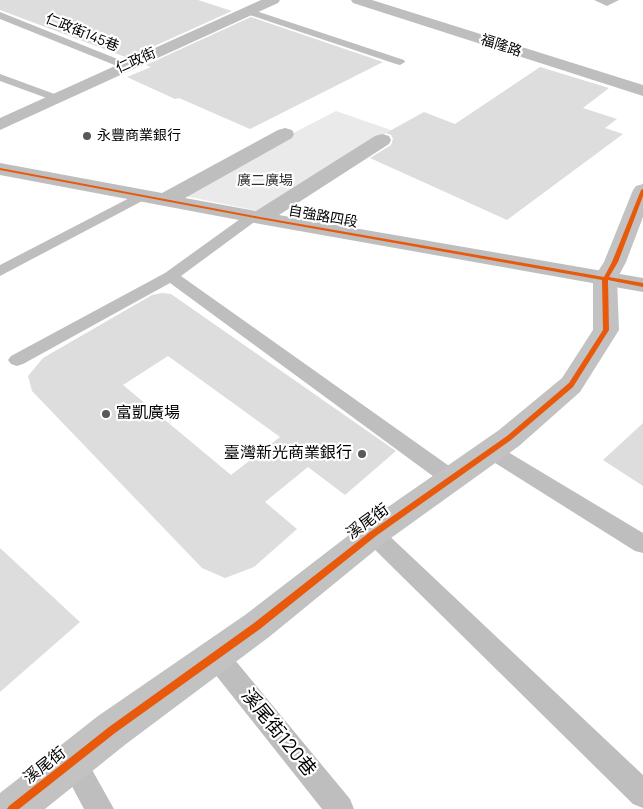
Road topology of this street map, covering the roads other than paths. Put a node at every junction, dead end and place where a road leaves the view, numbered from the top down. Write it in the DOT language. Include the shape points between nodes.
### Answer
graph roads {
  1 [pos="273,0"];
  2 [pos="358,0"];
  3 [pos="599,0"];
  4 [pos="614,0"];
  5 [pos="247,11"];
  6 [pos="0,15"];
  7 [pos="400,62"];
  8 [pos="126,66"];
  9 [pos="0,77"];
  10 [pos="643,91"];
  11 [pos="56,98"];
  12 [pos="0,125"];
  13 [pos="285,134"];
  14 [pos="382,140"];
  15 [pos="0,169"];
  16 [pos="643,190"];
  17 [pos="141,196"];
  18 [pos="165,200"];
  19 [pos="256,217"];
  20 [pos="0,271"];
  21 [pos="171,276"];
  22 [pos="605,279"];
  23 [pos="643,285"];
  24 [pos="17,360"];
  25 [pos="491,451"];
  26 [pos="452,479"];
  27 [pos="373,534"];
  28 [pos="643,544"];
  29 [pos="216,656"];
  30 [pos="72,762"];
  31 [pos="643,794"];
  32 [pos="12,809"];
  33 [pos="100,809"];
  34 [pos="340,809"];
  1 -- 5 [label="street, 仁政街"];
  2 -- 10 [label="street, 福隆路"];
  3 -- 4 [label="lane"];
  5 -- 7 [label="lane"];
  5 -- 8 [label="street, 仁政街"];
  6 -- 8 [label="lane, 仁政街145巷"];
  8 -- 11 [label="street, 仁政街"];
  9 -- 11 [label="lane"];
  11 -- 12 [label="street, 仁政街"];
  13 -- 18 [label="street"];
  14 -- 19 [label="street"];
  15 -- 17 [label="street, 自強路四段"];
  16 -- 22 [label="street, 溪尾街" via="615,262"];
  17 -- 18 [label="street, 自強路四段"];
  17 -- 20 [label="lane"];
  18 -- 19 [label="street, 自強路四段"];
  19 -- 21 [label="lane"];
  19 -- 22 [label="street, 自強路四段"];
  21 -- 24 [label="lane"];
  21 -- 26 [label="lane"];
  22 -- 23 [label="street, 自強路四段"];
  22 -- 25 [label="street, 溪尾街" via="606,330 571,385"];
  25 -- 26 [label="street, 溪尾街"];
  25 -- 28 [label="lane"];
  26 -- 27 [label="street, 溪尾街"];
  27 -- 29 [label="street, 溪尾街"];
  27 -- 31 [label="lane"];
  29 -- 30 [label="street, 溪尾街"];
  29 -- 34 [label="lane, 溪尾街120巷"];
  30 -- 32 [label="street, 溪尾街"];
  30 -- 33 [label="lane"];
}
